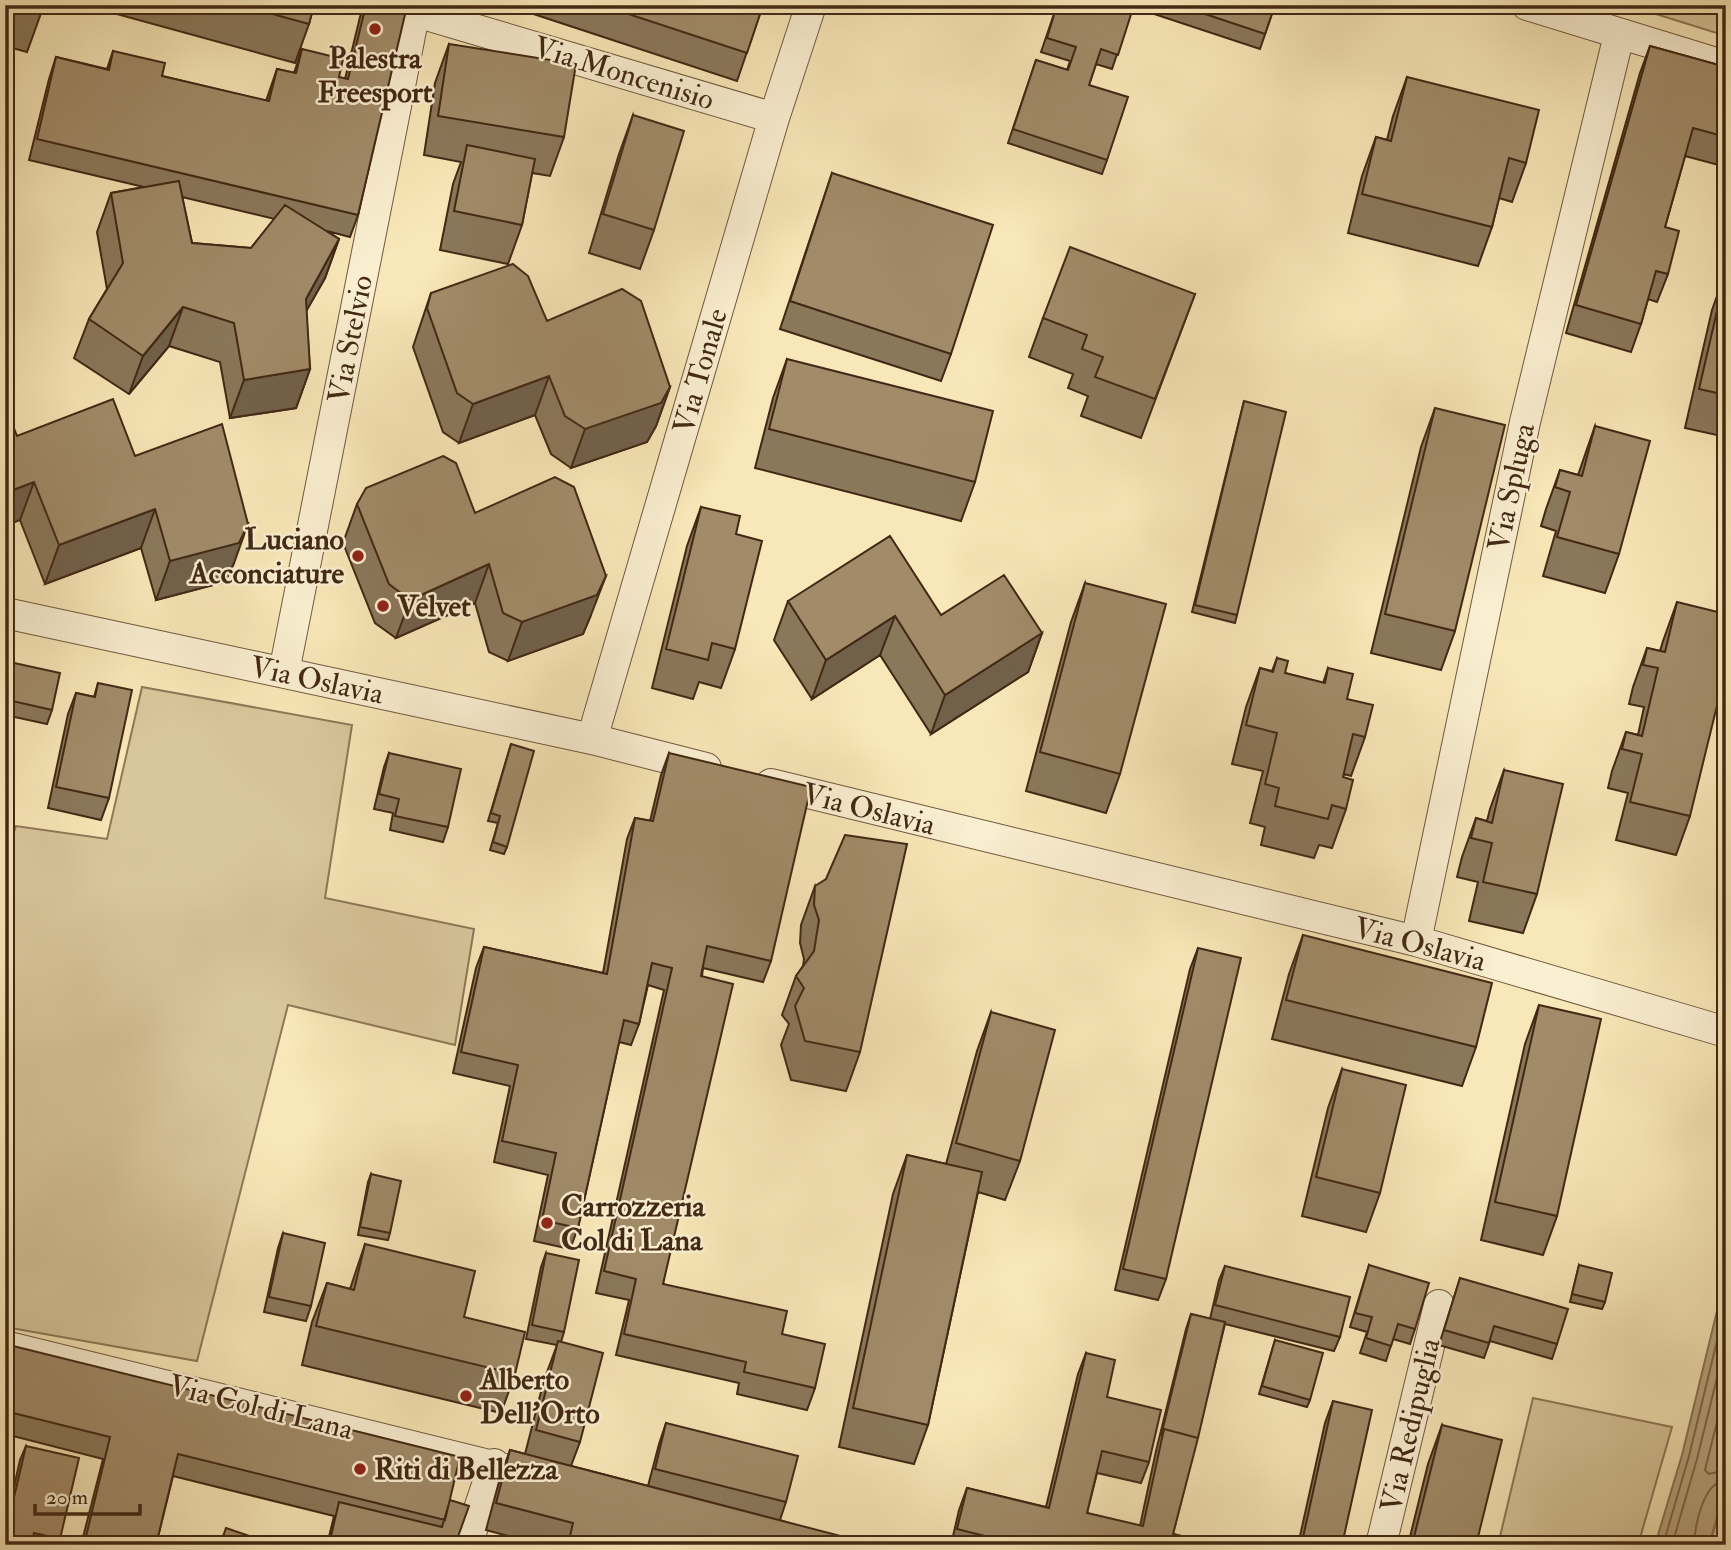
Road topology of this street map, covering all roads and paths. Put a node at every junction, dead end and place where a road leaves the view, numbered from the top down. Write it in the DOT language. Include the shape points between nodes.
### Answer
graph roads {
  1 [pos="811,5"];
  2 [pos="1528,5"];
  3 [pos="408,7"];
  4 [pos="1619,35"];
  5 [pos="1726,66"];
  6 [pos="774,118"];
  7 [pos="5,613"];
  8 [pos="285,672"];
  9 [pos="592,738"];
  10 [pos="1416,941"];
  11 [pos="1726,1032"];
  12 [pos="1439,1305"];
  13 [pos="5,1346"];
  14 [pos="494,1464"];
  15 [pos="575,1487"];
  16 [pos="467,1545"];
  17 [pos="1381,1545"];
  1 -- 6 [label="street, Via Tonale"];
  2 -- 4 [label="street"];
  3 -- 6 [label="street, Via Moncenisio"];
  3 -- 8 [label="street, Via Stelvio"];
  4 -- 5 [label="street"];
  4 -- 10 [label="street, Via Spluga" via="1525,422"];
  6 -- 9 [label="street, Via Tonale"];
  7 -- 8 [label="street, Via Oslavia"];
  8 -- 9 [label="street, Via Oslavia"];
  9 -- 10 [label="street, Via Oslavia" via="970,835"];
  10 -- 11 [label="street, Via Oslavia"];
  12 -- 17 [label="street, Via Redipuglia"];
  13 -- 14 [label="street, Via Col di Lana"];
  14 -- 15 [label="street, Via Col di Lana"];
  14 -- 16 [label="street"];
}
